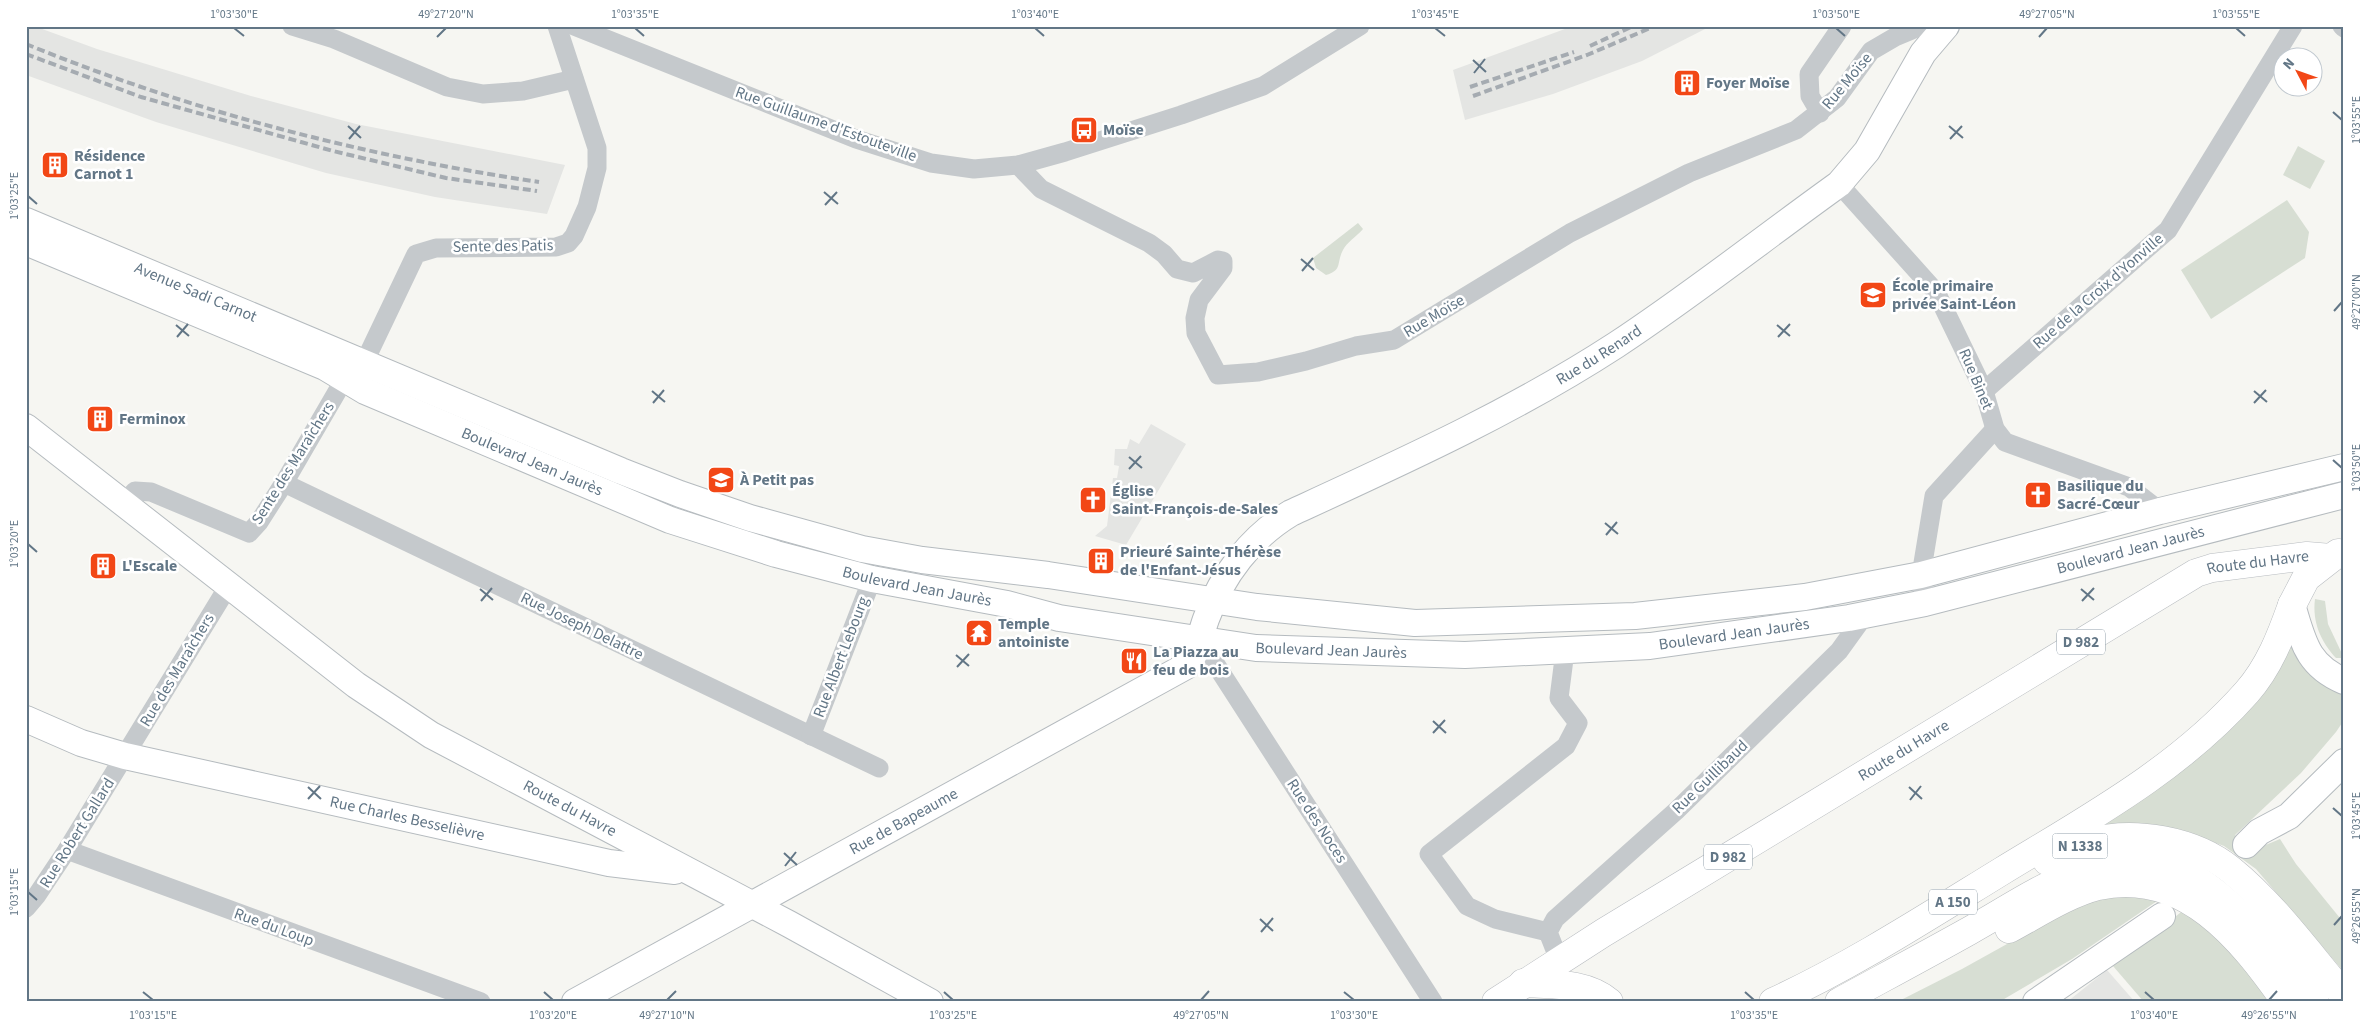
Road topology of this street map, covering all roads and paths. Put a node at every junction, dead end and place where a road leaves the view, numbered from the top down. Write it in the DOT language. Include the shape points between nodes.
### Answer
graph roads {
  1 [pos="292,26"];
  2 [pos="557,26"];
  3 [pos="574,26"];
  4 [pos="1360,26"];
  5 [pos="1842,26"];
  6 [pos="2293,26"];
  7 [pos="1946,27"];
  8 [pos="574,79"];
  9 [pos="1820,113"];
  10 [pos="1018,165"];
  11 [pos="1840,184"];
  12 [pos="26,221"];
  13 [pos="26,242"];
  14 [pos="354,370"];
  15 [pos="1984,391"];
  16 [pos="26,427"];
  17 [pos="1995,429"];
  18 [pos="2344,468"];
  19 [pos="284,483"];
  20 [pos="2344,495"];
  21 [pos="124,503"];
  22 [pos="2160,511"];
  23 [pos="2337,554"];
  24 [pos="1921,575"];
  25 [pos="872,579"];
  26 [pos="229,585"];
  27 [pos="1924,603"];
  28 [pos="2292,605"];
  29 [pos="1865,615"];
  30 [pos="1207,620"];
  31 [pos="1565,651"];
  32 [pos="2344,680"];
  33 [pos="26,719"];
  34 [pos="811,736"];
  35 [pos="125,756"];
  36 [pos="2344,762"];
  37 [pos="879,768"];
  38 [pos="2246,845"];
  39 [pos="67,850"];
  40 [pos="690,873"];
  41 [pos="751,905"];
  42 [pos="26,908"];
  43 [pos="2162,916"];
  44 [pos="1548,932"];
  45 [pos="1559,960"];
  46 [pos="1523,983"];
  47 [pos="2344,995"];
  48 [pos="482,1002"];
  49 [pos="575,1002"];
  50 [pos="930,1002"];
  51 [pos="1433,1002"];
  52 [pos="1496,1002"];
  53 [pos="1610,1002"];
  54 [pos="1773,1002"];
  55 [pos="1792,1002"];
  56 [pos="1839,1002"];
  57 [pos="1873,1002"];
  58 [pos="2036,1002"];
  59 [pos="2286,1002"];
  60 [pos="2315,1002"];
  1 -- 8 [label="street" via="334,39 447,87 483,94 523,92"];
  2 -- 8 [label="street, Sente des Patis"];
  3 -- 10 [label="street, Rue Guillaume d'Estouteville" via="856,139 931,163 974,169"];
  4 -- 10 [label="street, Rue Guillaume d'Estouteville" via="1263,86 1124,134"];
  5 -- 9 [label="street" via="1809,74 1810,96"];
  6 -- 15 [label="street, Rue de la Croix d'Yonville" via="2168,230"];
  7 -- 9 [label="street, Rue Moïse" via="1919,27 1872,51 1837,98"];
  7 -- 11 [label="main road, Rue du Renard" via="1923,54 1867,152"];
  8 -- 14 [label="street, Sente des Patis" via="593,131 598,168 574,236 568,243 556,246 436,248 416,254"];
  9 -- 10 [label="street, Rue Moïse" via="1796,130 1689,172 1570,233 1394,340 1356,346 1306,362 1258,372 1218,374 1196,333 1199,300 1223,268 1223,261 1218,260 1193,273 1177,269 1149,243 1041,189"];
  11 -- 15 [label="street, Rue Binet" via="1936,292"];
  11 -- 30 [label="main road, Rue du Renard" via="1616,345 1439,445 1275,522 1238,560"];
  12 -- 14 [label="main road, Avenue Sadi Carnot"];
  13 -- 14 [label="main road, Avenue Sadi Carnot"];
  14 -- 19 [label="street, Sente des Maraîchers"];
  14 -- 25 [label="main road, Boulevard Jean Jaurès" via="365,391 670,520 776,554"];
  14 -- 30 [label="main road, Boulevard Jean Jaurès" via="750,518 862,549 922,560 1048,575"];
  15 -- 17 [label="street, Rue Binet"];
  16 -- 21 [label="main road, Route du Havre"];
  17 -- 22 [label="street, Rue Binet" via="2005,442 2129,487"];
  17 -- 24 [label="street" via="1934,496"];
  18 -- 22 [label="main road, Boulevard Jean Jaurès"];
  19 -- 21 [label="street, Sente des Maraîchers" via="249,533 151,492 135,491"];
  19 -- 34 [label="street, Rue Joseph Delattre"];
  20 -- 27 [label="main road, Boulevard Jean Jaurès"];
  21 -- 26 [label="main road, Route du Havre"];
  22 -- 24 [label="main road, Boulevard Jean Jaurès"];
  23 -- 28 [label="main road" via="2306,578"];
  23 -- 45 [label="main road, Route du Havre / D 982" via="2212,568 2196,573"];
  24 -- 27 [label="street"];
  24 -- 30 [label="main road, Boulevard Jean Jaurès" via="1805,596 1635,616 1415,622 1257,607"];
  25 -- 30 [label="main road, Boulevard Jean Jaurès" via="1007,604 1059,618"];
  25 -- 34 [label="street, Rue Albert Lebourg"];
  26 -- 35 [label="street, Rue des Maraîchers"];
  26 -- 40 [label="main road, Route du Havre" via="356,685 431,735"];
  27 -- 29 [label="main road, Boulevard Jean Jaurès"];
  28 -- 32 [label="main road" via="2308,652 2322,669"];
  28 -- 54 [label="main road, A 150" via="2274,652 2248,691 2174,762 2128,794 1858,959"];
  29 -- 31 [label="main road, Boulevard Jean Jaurès" via="1650,646"];
  29 -- 44 [label="street, Rue Guillibaud" via="1838,651 1676,811 1555,919"];
  30 -- 31 [label="main road, Boulevard Jean Jaurès" via="1256,648 1465,655"];
  30 -- 41 [label="main road, Rue de Bapeaume" via="1198,652 1188,665"];
  30 -- 51 [label="street, Rue des Noces"];
  31 -- 44 [label="street" via="1559,698 1578,723 1566,746 1430,854 1467,906 1495,919"];
  33 -- 35 [label="main road, Rue Charles Besselièvre" via="82,743"];
  34 -- 37 [label="street, Rue Joseph Delattre"];
  35 -- 39 [label="street, Rue Robert Gallard"];
  35 -- 40 [label="main road, Rue Charles Besselièvre" via="609,863"];
  36 -- 38 [label="main road" via="2289,816 2259,832"];
  39 -- 42 [label="street, Rue Robert Gallard"];
  39 -- 48 [label="street, Rue du Loup"];
  40 -- 41 [label="main road, Route du Havre"];
  41 -- 49 [label="main road, Rue de Bapeaume"];
  41 -- 50 [label="main road, Route du Havre"];
  43 -- 58 [label="main road"];
  44 -- 45 [label="street"];
  45 -- 46 [label="main road, Route du Havre / D 982"];
  46 -- 52 [label="main road, Route du Havre / D 982"];
  46 -- 53 [label="main road" via="1584,987"];
  47 -- 55 [label="main road, N 1338" via="2272,910 2230,870 2181,846 2149,838 2131,838 2088,842 2060,854 1853,972"];
  56 -- 60 [label="main road, A 150" via="2080,871 2110,864 2146,863 2176,869 2205,885 2254,931"];
  57 -- 59 [label="main road" via="2073,895 2097,887 2131,883 2189,898 2217,920 2246,950"];
}
